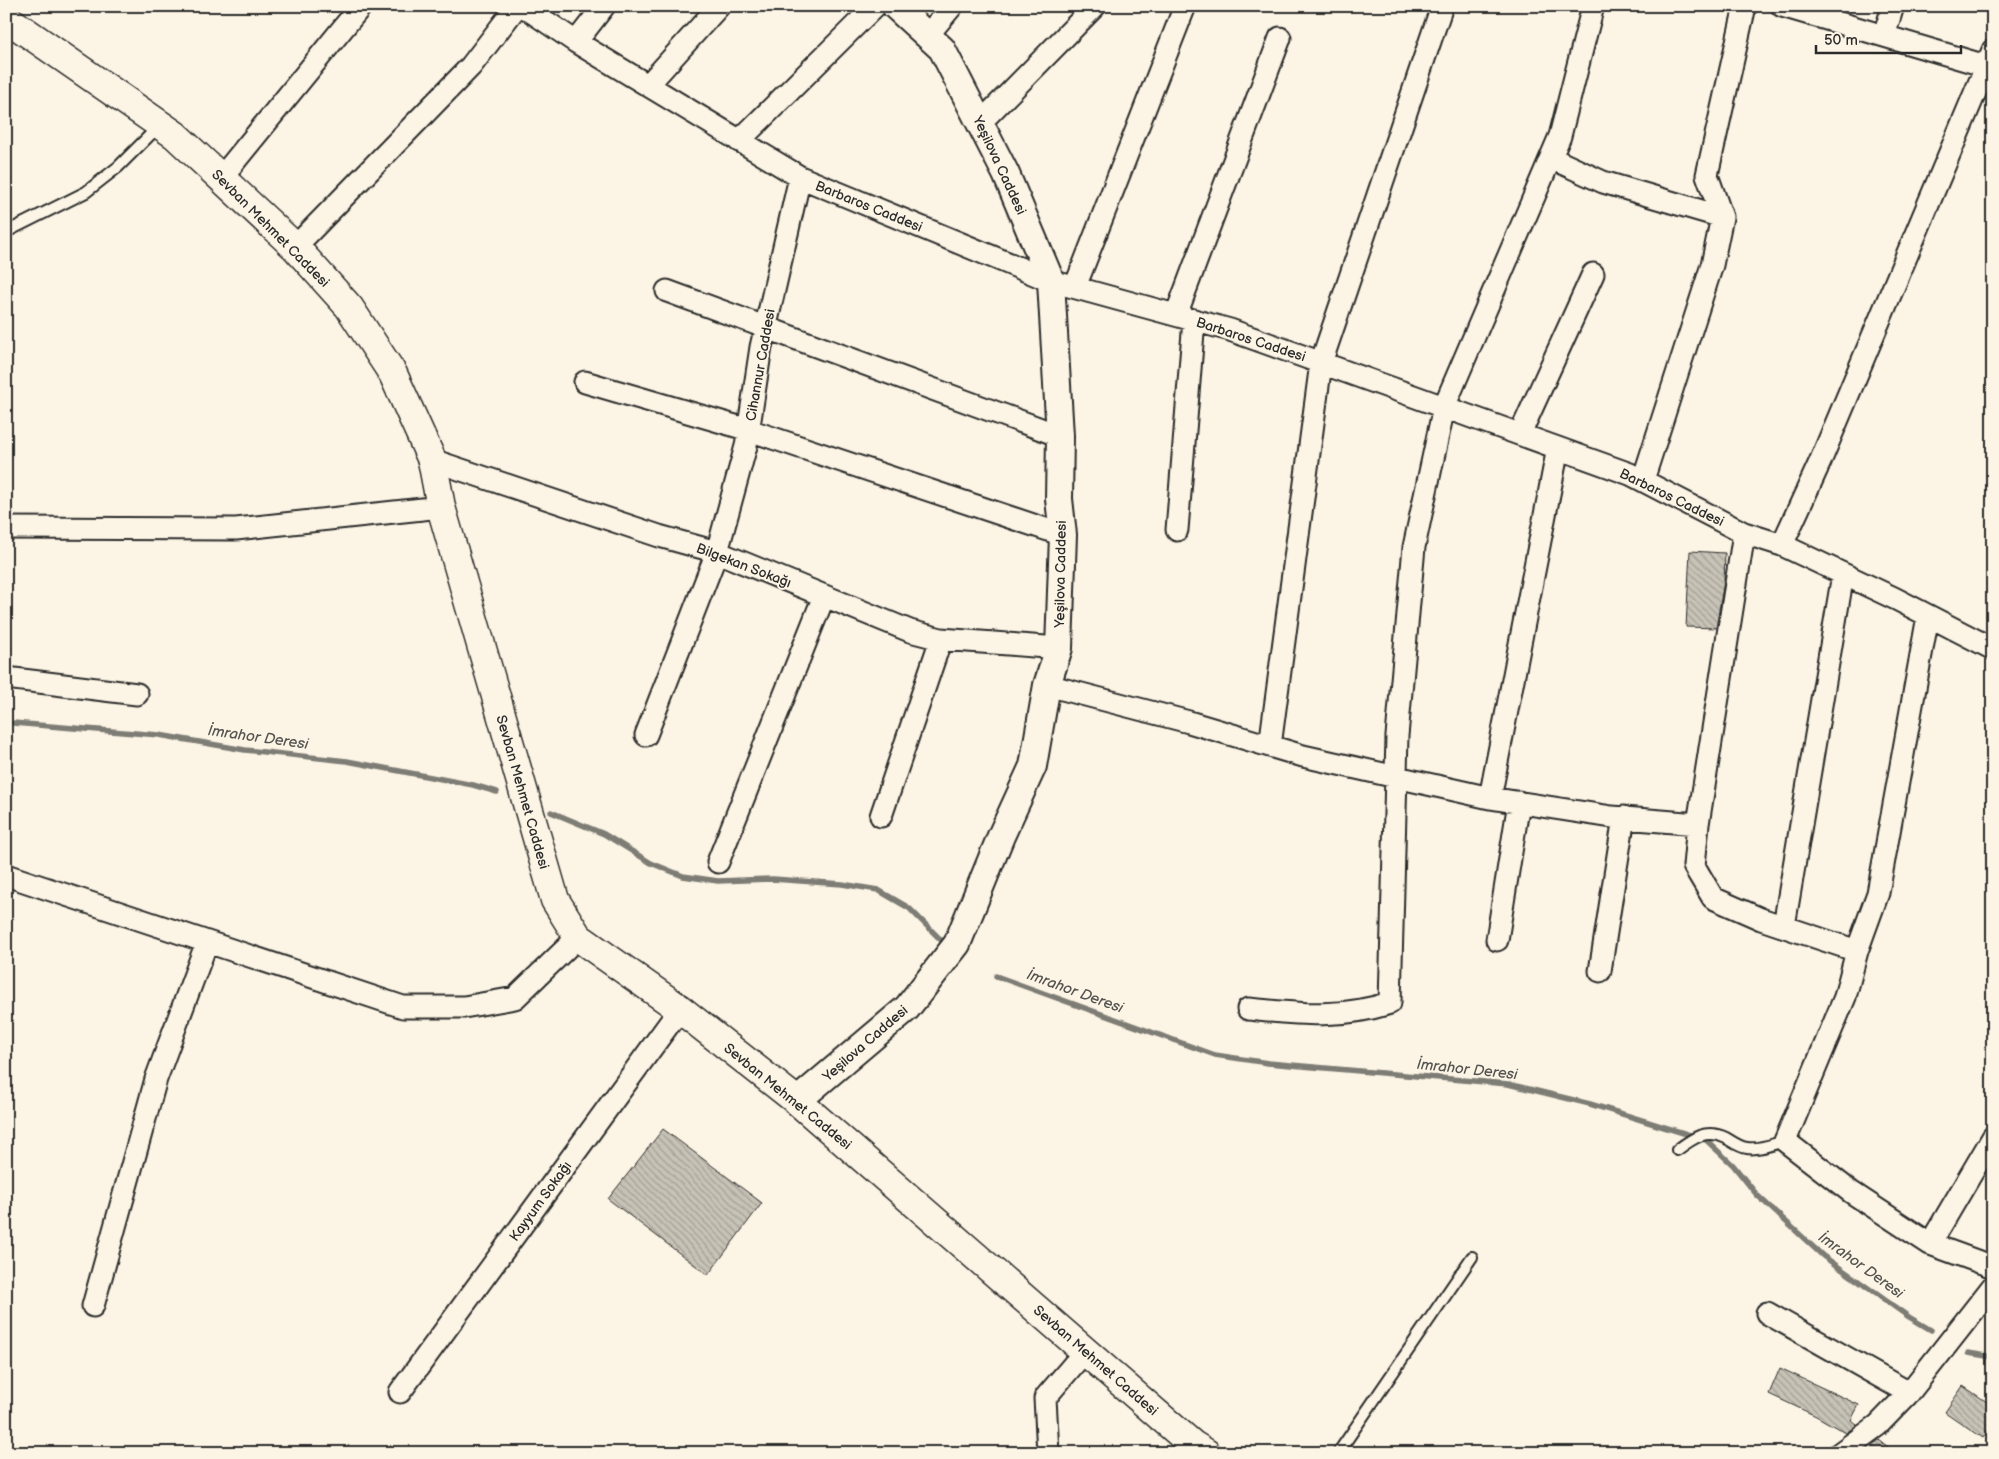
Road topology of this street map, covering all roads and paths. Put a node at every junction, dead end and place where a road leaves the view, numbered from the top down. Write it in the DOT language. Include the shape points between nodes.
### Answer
graph roads {
  1 [pos="361,6"];
  2 [pos="517,6"];
  3 [pos="523,6"];
  4 [pos="604,6"];
  5 [pos="719,6"];
  6 [pos="875,6"];
  7 [pos="895,6"];
  8 [pos="952,6"];
  9 [pos="1095,6"];
  10 [pos="1185,6"];
  11 [pos="1442,6"];
  12 [pos="1593,6"];
  13 [pos="1745,6"];
  14 [pos="1782,6"];
  15 [pos="1893,6"];
  16 [pos="6,18"];
  17 [pos="927,36"];
  18 [pos="1884,36"];
  19 [pos="1280,38"];
  20 [pos="576,42"];
  21 [pos="1989,58"];
  22 [pos="648,86"];
  23 [pos="980,123"];
  24 [pos="160,125"];
  25 [pos="739,141"];
  26 [pos="1551,158"];
  27 [pos="800,177"];
  28 [pos="221,178"];
  29 [pos="1722,218"];
  30 [pos="6,232"];
  31 [pos="295,248"];
  32 [pos="1592,274"];
  33 [pos="1063,284"];
  34 [pos="667,291"];
  35 [pos="1185,318"];
  36 [pos="766,326"];
  37 [pos="1321,363"];
  38 [pos="585,382"];
  39 [pos="1444,407"];
  40 [pos="749,430"];
  41 [pos="1520,434"];
  42 [pos="1060,436"];
  43 [pos="1558,448"];
  44 [pos="432,460"];
  45 [pos="1643,480"];
  46 [pos="441,507"];
  47 [pos="6,528"];
  48 [pos="1177,530"];
  49 [pos="1744,533"];
  50 [pos="1064,535"];
  51 [pos="1782,545"];
  52 [pos="717,552"];
  53 [pos="1843,574"];
  54 [pos="824,596"];
  55 [pos="1928,616"];
  56 [pos="941,639"];
  57 [pos="1059,648"];
  58 [pos="1993,649"];
  59 [pos="6,678"];
  60 [pos="1047,685"];
  61 [pos="137,694"];
  62 [pos="646,735"];
  63 [pos="1270,746"];
  64 [pos="1396,776"];
  65 [pos="1490,798"];
  66 [pos="1518,802"];
  67 [pos="881,816"];
  68 [pos="1624,817"];
  69 [pos="1698,824"];
  70 [pos="718,862"];
  71 [pos="6,875"];
  72 [pos="1784,926"];
  73 [pos="578,938"];
  74 [pos="1498,940"];
  75 [pos="207,942"];
  76 [pos="1857,951"];
  77 [pos="1600,971"];
  78 [pos="680,1009"];
  79 [pos="1248,1009"];
  80 [pos="798,1101"];
  81 [pos="1993,1137"];
  82 [pos="1785,1140"];
  83 [pos="1676,1150"];
  84 [pos="1930,1244"];
  85 [pos="1472,1257"];
  86 [pos="1993,1267"];
  87 [pos="1993,1286"];
  88 [pos="93,1306"];
  89 [pos="1767,1313"];
  90 [pos="1086,1350"];
  91 [pos="400,1392"];
  92 [pos="1909,1393"];
  93 [pos="1048,1453"];
  94 [pos="1206,1453"];
  95 [pos="1338,1453"];
  96 [pos="1840,1453"];
  1 -- 28 [label="street"];
  2 -- 31 [label="street" via="471,66"];
  3 -- 20 [label="street, Barbaros Caddesi"];
  4 -- 20 [label="street"];
  5 -- 22 [label="street"];
  6 -- 25 [label="street"];
  7 -- 17 [label="street, Yeşilova Caddesi"];
  8 -- 17 [label="street"];
  9 -- 23 [label="street"];
  10 -- 33 [label="street"];
  11 -- 37 [label="street"];
  12 -- 26 [label="street" via="1560,136"];
  13 -- 29 [label="street" via="1708,175"];
  14 -- 18 [label="street"];
  15 -- 18 [label="street"];
  16 -- 24 [label="main road, Sevban Mehmet Caddesi"];
  17 -- 23 [label="street, Yeşilova Caddesi" via="942,49"];
  18 -- 21 [label="street"];
  19 -- 35 [label="street"];
  20 -- 22 [label="street, Barbaros Caddesi"];
  21 -- 51 [label="street" via="1820,462"];
  22 -- 25 [label="street, Barbaros Caddesi"];
  23 -- 33 [label="street, Yeşilova Caddesi"];
  24 -- 28 [label="main road, Sevban Mehmet Caddesi"];
  24 -- 30 [label="lane" via="118,167 86,192"];
  25 -- 27 [label="street, Barbaros Caddesi"];
  26 -- 29 [label="street" via="1603,182"];
  26 -- 39 [label="street"];
  27 -- 33 [label="street, Barbaros Caddesi"];
  27 -- 36 [label="street, Cihannur Caddesi"];
  28 -- 31 [label="main road, Sevban Mehmet Caddesi"];
  29 -- 45 [label="street" via="1712,265"];
  31 -- 44 [label="main road, Sevban Mehmet Caddesi" via="349,307 382,357"];
  32 -- 41 [label="street"];
  33 -- 35 [label="street, Barbaros Caddesi"];
  33 -- 42 [label="street, Yeşilova Caddesi"];
  34 -- 36 [label="street"];
  35 -- 37 [label="street, Barbaros Caddesi" via="1230,330"];
  35 -- 48 [label="street"];
  36 -- 40 [label="street, Cihannur Caddesi"];
  36 -- 42 [label="street"];
  37 -- 39 [label="street, Barbaros Caddesi"];
  37 -- 63 [label="street"];
  38 -- 40 [label="street"];
  39 -- 41 [label="street, Barbaros Caddesi"];
  39 -- 64 [label="street" via="1414,547"];
  40 -- 50 [label="street"];
  40 -- 52 [label="street, Cihannur Caddesi"];
  41 -- 43 [label="street, Barbaros Caddesi"];
  42 -- 50 [label="street, Yeşilova Caddesi" via="1060,499"];
  43 -- 45 [label="street, Barbaros Caddesi"];
  43 -- 65 [label="street"];
  44 -- 46 [label="main road, Sevban Mehmet Caddesi"];
  44 -- 52 [label="street, Bilgekan Sokağı" via="659,536"];
  45 -- 49 [label="street, Barbaros Caddesi"];
  46 -- 47 [label="street" via="236,529"];
  46 -- 73 [label="main road, Sevban Mehmet Caddesi" via="555,900"];
  49 -- 51 [label="street, Barbaros Caddesi"];
  49 -- 69 [label="street"];
  50 -- 57 [label="street, Yeşilova Caddesi"];
  51 -- 53 [label="street, Barbaros Caddesi"];
  52 -- 54 [label="street, Bilgekan Sokağı"];
  52 -- 62 [label="street, Cihannur Caddesi"];
  53 -- 55 [label="street, Barbaros Caddesi"];
  53 -- 72 [label="street"];
  54 -- 56 [label="street, Bilgekan Sokağı" via="910,631"];
  54 -- 70 [label="street"];
  55 -- 58 [label="street, Barbaros Caddesi"];
  55 -- 76 [label="street" via="1878,893"];
  56 -- 57 [label="street, Bilgekan Sokağı"];
  56 -- 67 [label="street"];
  57 -- 60 [label="street, Yeşilova Caddesi"];
  59 -- 61 [label="street"];
  60 -- 63 [label="street"];
  60 -- 80 [label="street, Yeşilova Caddesi" via="1033,766 1000,836 957,944 908,1008"];
  63 -- 64 [label="street"];
  64 -- 65 [label="street"];
  64 -- 79 [label="street" via="1390,1003 1372,1009 1322,1016"];
  65 -- 66 [label="street"];
  66 -- 68 [label="street"];
  66 -- 74 [label="street"];
  68 -- 69 [label="street"];
  68 -- 77 [label="street"];
  69 -- 72 [label="street" via="1694,866 1713,898"];
  71 -- 75 [label="street"];
  72 -- 76 [label="street"];
  73 -- 75 [label="street" via="515,998 464,1007 403,1007"];
  73 -- 78 [label="main road, Sevban Mehmet Caddesi"];
  75 -- 88 [label="street" via="156,1079"];
  76 -- 82 [label="street" via="1845,998"];
  78 -- 80 [label="main road, Sevban Mehmet Caddesi"];
  78 -- 91 [label="street, Kayyum Sokağı"];
  80 -- 90 [label="main road, Sevban Mehmet Caddesi"];
  81 -- 84 [label="street"];
  82 -- 83 [label="lane" via="1748,1148 1718,1135 1700,1134"];
  82 -- 84 [label="street" via="1851,1192"];
  84 -- 86 [label="street"];
  85 -- 95 [label="lane"];
  87 -- 92 [label="street"];
  89 -- 92 [label="street"];
  90 -- 93 [label="street" via="1045,1398"];
  90 -- 94 [label="main road, Sevban Mehmet Caddesi"];
  92 -- 96 [label="street" via="1878,1425"];
}
